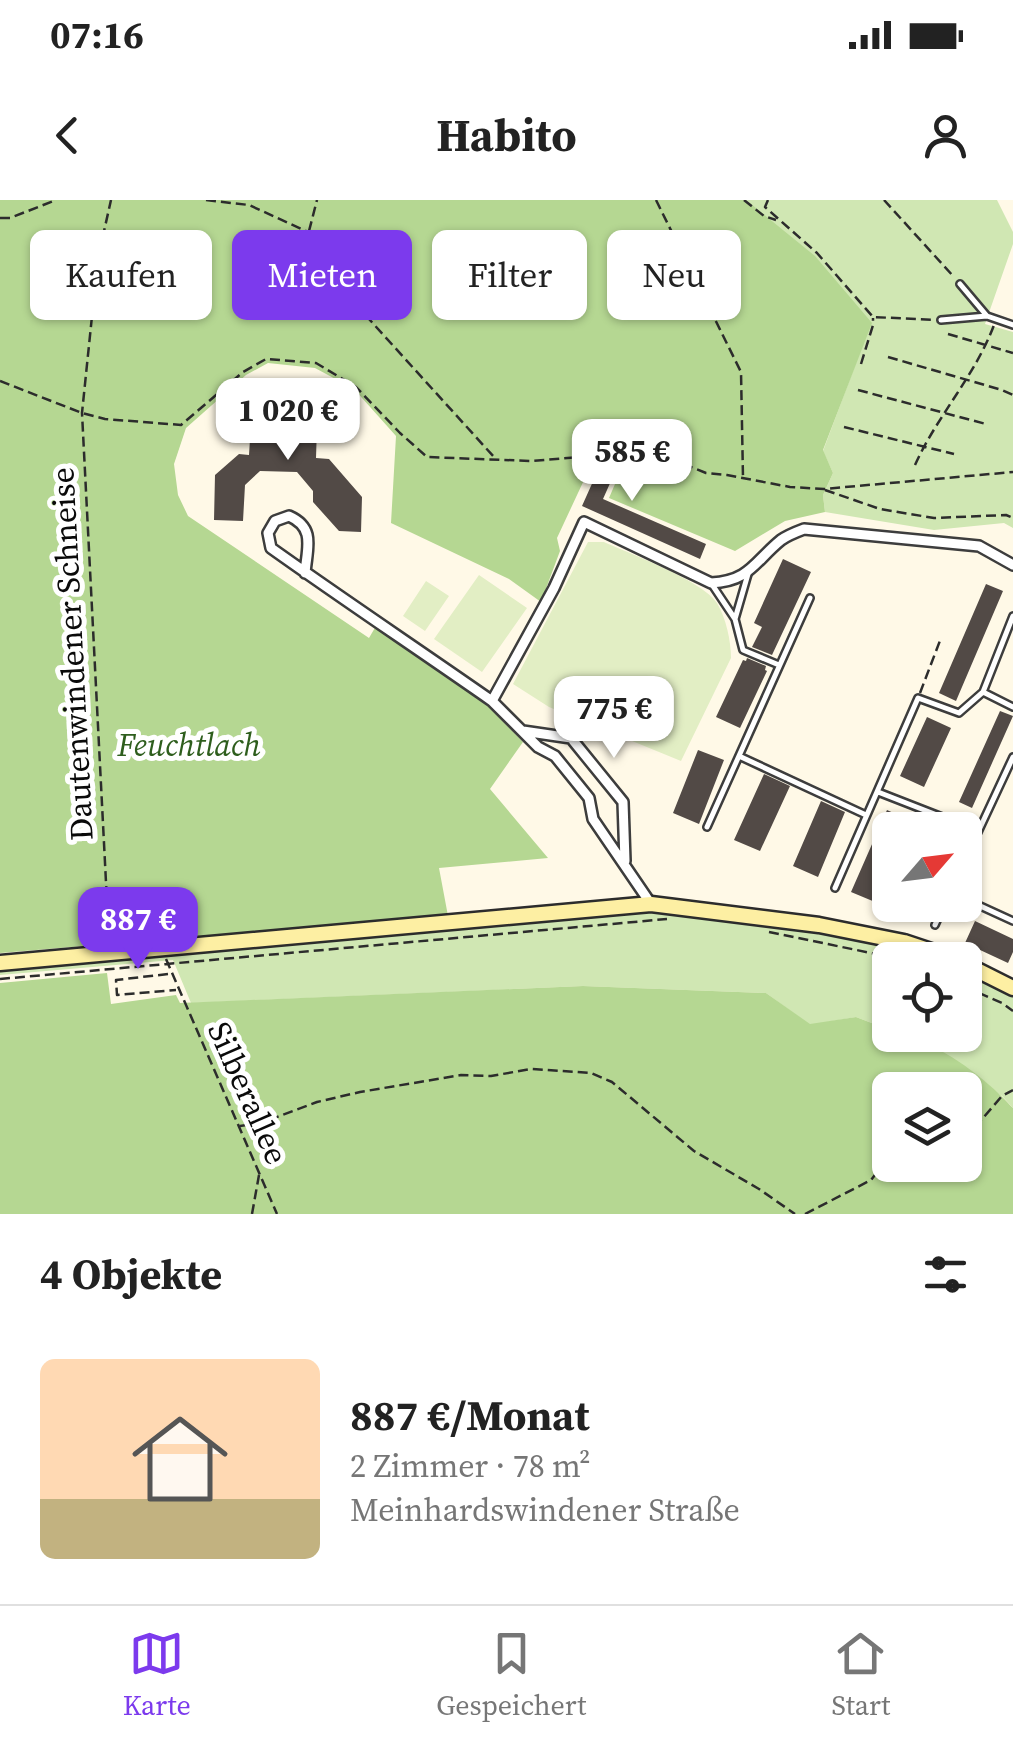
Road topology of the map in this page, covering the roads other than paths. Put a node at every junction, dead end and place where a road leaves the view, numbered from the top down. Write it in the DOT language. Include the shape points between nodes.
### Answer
graph roads {
  1 [pos="960,284"];
  2 [pos="987,316"];
  3 [pos="941,320"];
  4 [pos="1013,325"];
  5 [pos="1013,564"];
  6 [pos="305,572"];
  7 [pos="749,572"];
  8 [pos="711,583"];
  9 [pos="810,598"];
  10 [pos="1013,616"];
  11 [pos="735,619"];
  12 [pos="779,666"];
  13 [pos="982,692"];
  14 [pos="492,702"];
  15 [pos="1013,707"];
  16 [pos="520,730"];
  17 [pos="739,756"];
  18 [pos="1013,757"];
  19 [pos="878,792"];
  20 [pos="928,812"];
  21 [pos="866,815"];
  22 [pos="982,823"];
  23 [pos="707,827"];
  24 [pos="625,864"];
  25 [pos="836,888"];
  26 [pos="651,904"];
  27 [pos="982,906"];
  28 [pos="1013,920"];
  29 [pos="936,922"];
  30 [pos="935,925"];
  31 [pos="904,942"];
  32 [pos="0,963"];
  33 [pos="982,972"];
  34 [pos="1013,988"];
  1 -- 2 [label="lane"];
  2 -- 3 [label="lane"];
  2 -- 4 [label="lane"];
  5 -- 7 [label="street" via="980,546 804,529 784,537"];
  6 -- 6 [label="street" via="309,535 289,516 275,521 268,533 271,548"];
  6 -- 14 [label="street"];
  7 -- 8 [label="street"];
  7 -- 11 [label="lane"];
  8 -- 11 [label="lane"];
  8 -- 14 [label="street" via="584,522"];
  9 -- 12 [label="lane"];
  10 -- 13 [label="lane"];
  11 -- 12 [label="lane" via="742,650"];
  12 -- 17 [label="lane"];
  13 -- 15 [label="lane"];
  13 -- 19 [label="lane" via="958,712 918,698"];
  14 -- 16 [label="street"];
  16 -- 24 [label="street" via="555,756 589,798 594,820"];
  16 -- 24 [label="street" via="571,738 622,802"];
  17 -- 21 [label="lane"];
  17 -- 23 [label="lane"];
  18 -- 22 [label="lane"];
  19 -- 20 [label="lane"];
  19 -- 21 [label="lane"];
  21 -- 25 [label="lane"];
  24 -- 26 [label="street"];
  26 -- 31 [label="street"];
  26 -- 32 [label="street"];
  27 -- 28 [label="lane"];
  29 -- 30 [label="lane"];
  33 -- 34 [label="street"];
}
